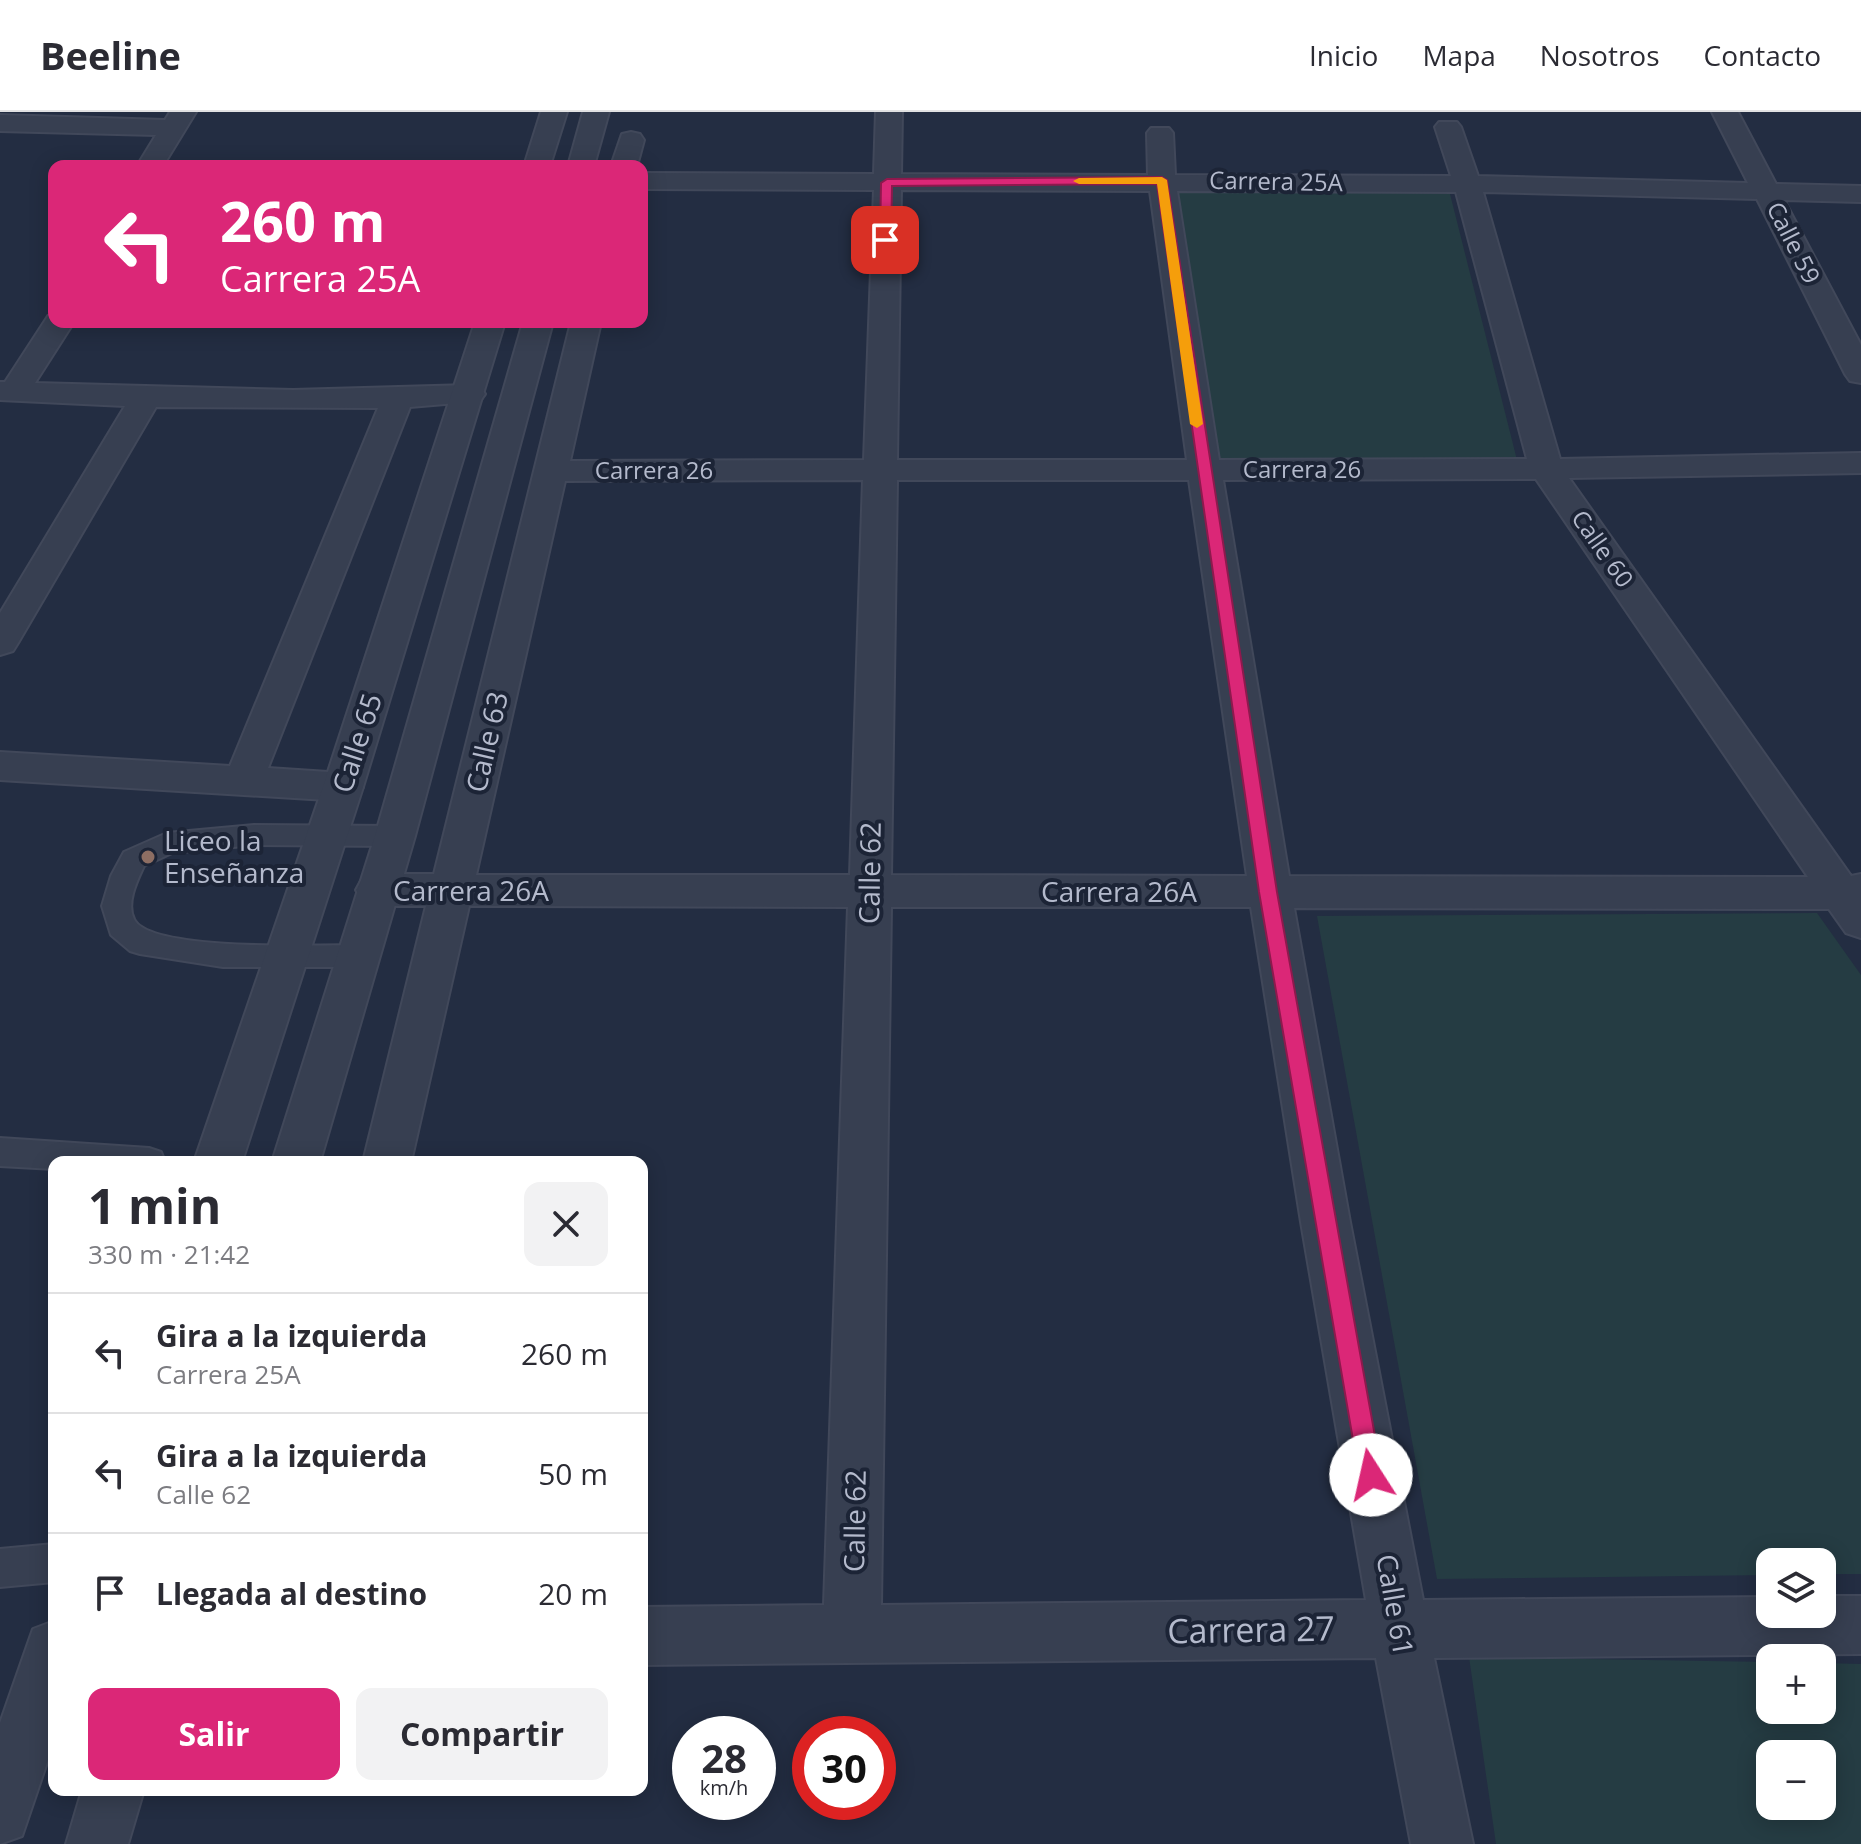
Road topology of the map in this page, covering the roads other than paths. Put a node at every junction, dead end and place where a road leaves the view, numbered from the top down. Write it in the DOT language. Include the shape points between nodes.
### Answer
graph roads {
  1 [pos="554,112"];
  2 [pos="596,112"];
  3 [pos="889,112"];
  4 [pos="1725,112"];
  5 [pos="177,120"];
  6 [pos="9,125"];
  7 [pos="1448,127"];
  8 [pos="1160,133"];
  9 [pos="631,140"];
  10 [pos="154,160"];
  11 [pos="539,160"];
  12 [pos="583,160"];
  13 [pos="626,160"];
  14 [pos="1162,180"];
  15 [pos="648,181"];
  16 [pos="887,183"];
  17 [pos="1467,184"];
  18 [pos="1765,190"];
  19 [pos="1861,194"];
  20 [pos="54,328"];
  21 [pos="488,328"];
  22 [pos="536,328"];
  23 [pos="585,328"];
  24 [pos="1861,374"];
  25 [pos="7,391"];
  26 [pos="469,394"];
  27 [pos="147,396"];
  28 [pos="397,399"];
  29 [pos="1861,463"];
  30 [pos="1546,469"];
  31 [pos="1203,470"];
  32 [pos="551,471"];
  33 [pos="880,471"];
  34 [pos="0,643"];
  35 [pos="0,766"];
  36 [pos="244,780"];
  37 [pos="343,787"];
  38 [pos="326,835"];
  39 [pos="395,836"];
  40 [pos="377,890"];
  41 [pos="452,891"];
  42 [pos="870,892"];
  43 [pos="1268,892"];
  44 [pos="1854,901"];
  45 [pos="358,956"];
  46 [pos="286,957"];
  47 [pos="0,1152"];
  48 [pos="60,1156"];
  49 [pos="220,1156"];
  50 [pos="298,1156"];
  51 [pos="388,1156"];
  52 [pos="48,1564"];
  53 [pos="0,1568"];
  54 [pos="1861,1625"];
  55 [pos="1398,1628"];
  56 [pos="852,1634"];
  57 [pos="648,1636"];
  58 [pos="48,1668"];
  59 [pos="111,1796"];
  60 [pos="0,1814"];
  61 [pos="97,1844"];
  62 [pos="1442,1844"];
  1 -- 11 [label="street"];
  2 -- 12 [label="street"];
  3 -- 16 [label="street, Calle 62"];
  4 -- 18 [label="street, Calle 59"];
  5 -- 6 [label="street"];
  5 -- 10 [label="street"];
  7 -- 17 [label="street, Calle 60"];
  8 -- 14 [label="street, Calle 61"];
  9 -- 13 [label="street"];
  14 -- 16 [label="street, Carrera 25A"];
  14 -- 17 [label="street, Carrera 25A"];
  14 -- 31 [label="street, Calle 61"];
  15 -- 16 [label="street, Carrera 25A"];
  16 -- 33 [label="street, Calle 62"];
  17 -- 18 [label="street, Carrera 25A"];
  17 -- 30 [label="street, Calle 60"];
  18 -- 19 [label="street, Carrera 25A"];
  18 -- 24 [label="street, Calle 59"];
  20 -- 25 [label="street"];
  21 -- 26 [label="street, Calle 65"];
  22 -- 39 [label="street"];
  23 -- 32 [label="street, Calle 63"];
  25 -- 27 [label="street"];
  26 -- 28 [label="street"];
  26 -- 37 [label="street, Calle 65"];
  27 -- 28 [label="street"];
  27 -- 34 [label="street"];
  28 -- 36 [label="street"];
  29 -- 30 [label="street, Carrera 26"];
  30 -- 31 [label="street, Carrera 26"];
  30 -- 44 [label="street, Calle 60"];
  31 -- 33 [label="street, Carrera 26"];
  31 -- 43 [label="street, Calle 61"];
  32 -- 33 [label="street, Carrera 26"];
  32 -- 41 [label="street, Calle 63"];
  33 -- 42 [label="street, Calle 62"];
  35 -- 36 [label="street"];
  36 -- 37 [label="street"];
  37 -- 38 [label="street, Calle 65"];
  38 -- 39 [label="lane"];
  38 -- 46 [label="street, Calle 65"];
  38 -- 46 [label="lane" via="167,843 134,859 125,876 116,906 121,927 140,943 223,956"];
  39 -- 40 [label="street"];
  40 -- 41 [label="street, Carrera 26A"];
  40 -- 45 [label="street"];
  41 -- 42 [label="street, Carrera 26A"];
  41 -- 51 [label="street, Calle 63"];
  42 -- 43 [label="street, Carrera 26A"];
  42 -- 56 [label="street, Calle 62"];
  43 -- 44 [label="street, Carrera 26A"];
  43 -- 55 [label="street, Calle 61"];
  45 -- 46 [label="lane"];
  45 -- 50 [label="street"];
  46 -- 49 [label="street, Calle 65"];
  47 -- 48 [label="lane"];
  52 -- 53 [label="lane"];
  54 -- 55 [label="street, Carrera 27"];
  55 -- 56 [label="street, Carrera 27"];
  55 -- 62 [label="street, Calle 61"];
  56 -- 57 [label="street, Carrera 27"];
  58 -- 60 [label="street"];
  59 -- 61 [label="street"];
}
